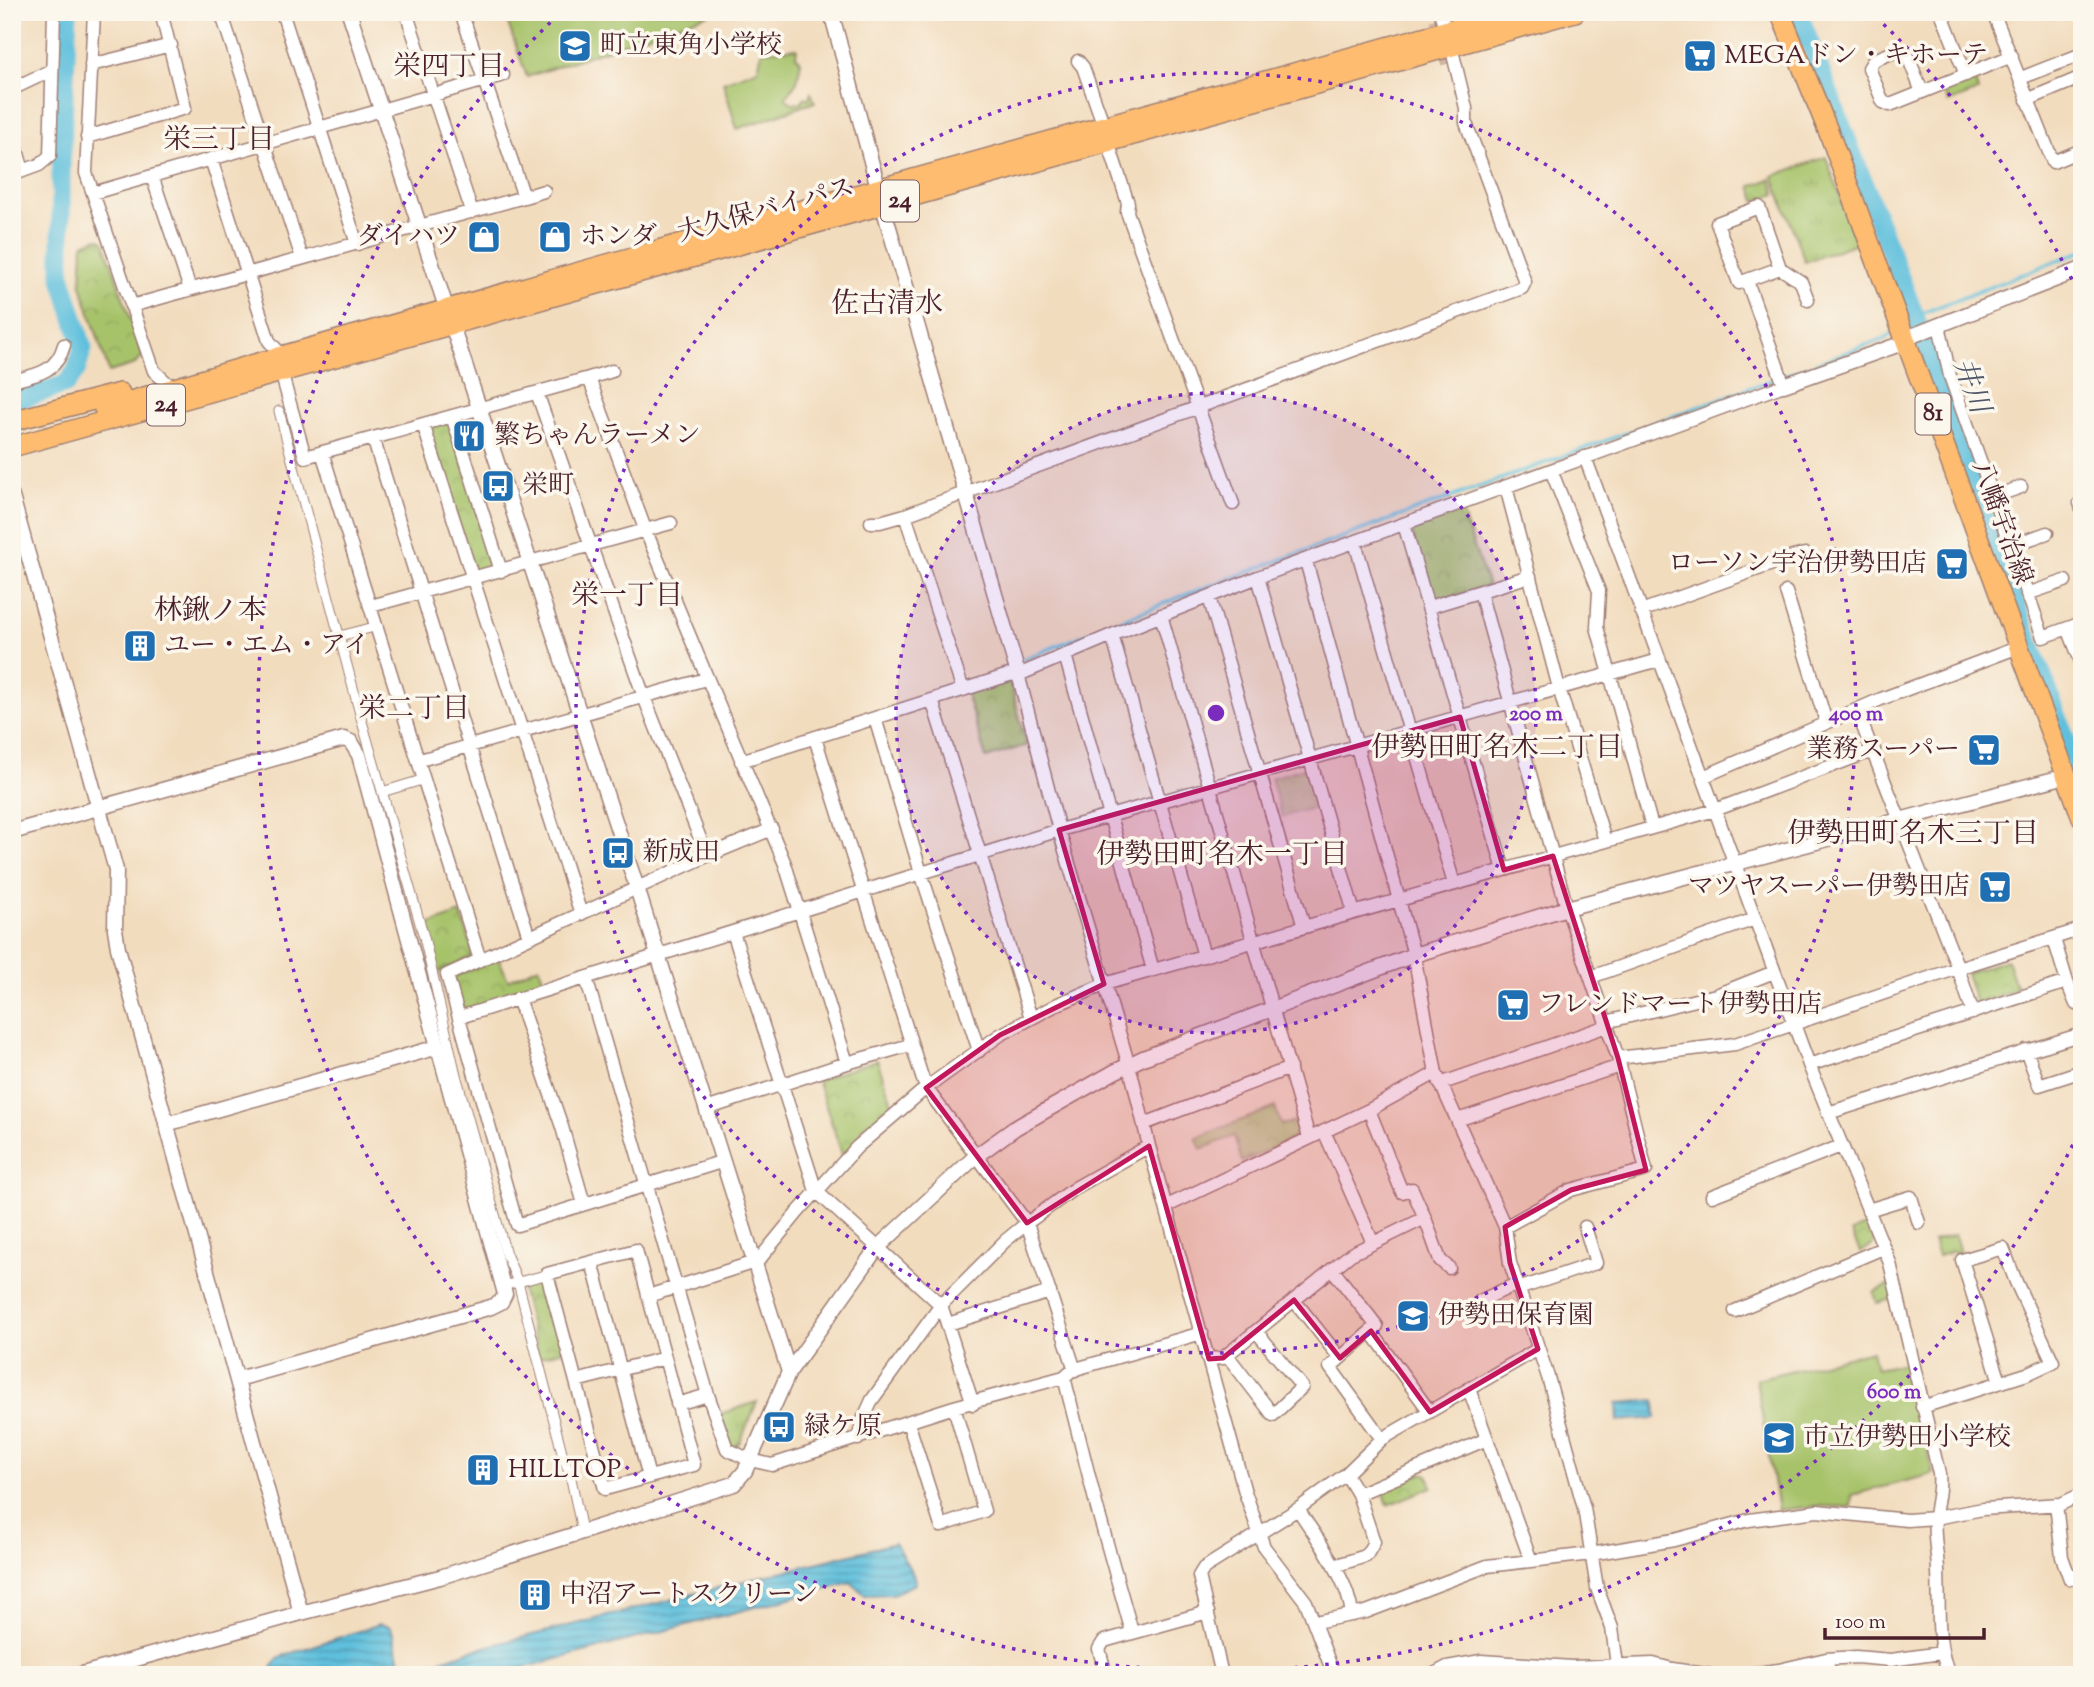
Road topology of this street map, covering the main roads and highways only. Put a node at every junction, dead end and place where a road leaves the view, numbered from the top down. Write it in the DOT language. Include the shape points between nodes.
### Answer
graph roads {
  1 [pos="1513,12"];
  2 [pos="1575,12"];
  3 [pos="1780,12"];
  4 [pos="1442,31"];
  5 [pos="283,363"];
  6 [pos="202,379"];
  7 [pos="225,389"];
  8 [pos="105,415"];
  9 [pos="12,421"];
  10 [pos="12,434"];
  11 [pos="12,447"];
  12 [pos="12,461"];
  13 [pos="2082,818"];
  1 -- 4 [label="main road, 大久保バイパス / 24"];
  2 -- 4 [label="main road, 大久保バイパス / 24"];
  3 -- 13 [label="main road, 八幡宇治線 / 81" via="1910,339"];
  4 -- 5 [label="main road, 大久保バイパス / 24" via="1103,135"];
  5 -- 6 [label="main road, 大久保バイパス / 24"];
  5 -- 7 [label="main road, 大久保バイパス / 24"];
  6 -- 8 [label="main road, 大久保バイパス / 24"];
  6 -- 9 [label="main road" via="143,387"];
  7 -- 8 [label="main road, 大久保バイパス / 24"];
  7 -- 12 [label="main road" via="135,425"];
  8 -- 10 [label="main road, 大久保バイパス / 24"];
  8 -- 11 [label="main road, 大久保バイパス / 24"];
}
